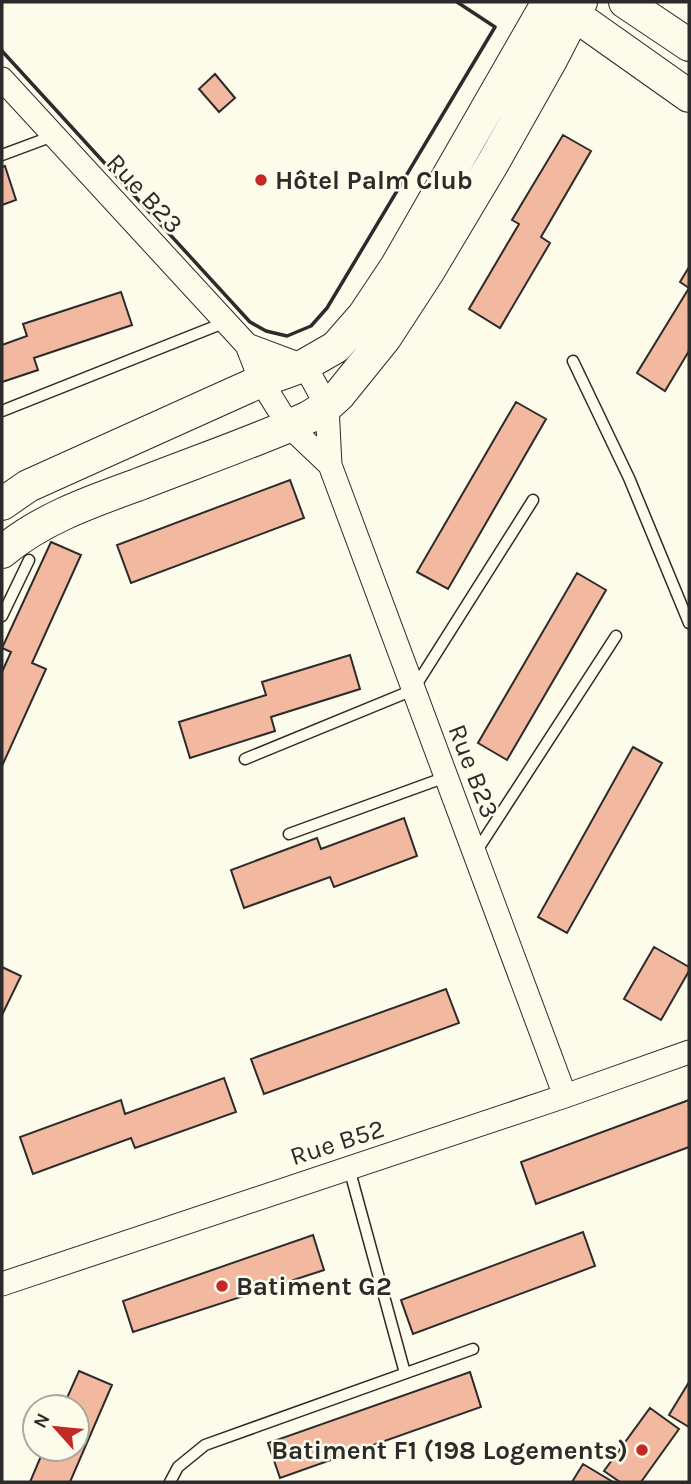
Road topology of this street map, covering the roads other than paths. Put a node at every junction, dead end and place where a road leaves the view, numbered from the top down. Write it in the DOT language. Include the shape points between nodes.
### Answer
graph roads {
  1 [pos="625,2"];
  2 [pos="565,5"];
  3 [pos="689,45"];
  4 [pos="2,79"];
  5 [pos="689,96"];
  6 [pos="53,136"];
  7 [pos="2,155"];
  8 [pos="226,321"];
  9 [pos="247,345"];
  10 [pos="573,360"];
  11 [pos="303,366"];
  12 [pos="261,381"];
  13 [pos="327,405"];
  14 [pos="2,411"];
  15 [pos="289,426"];
  16 [pos="330,466"];
  17 [pos="533,500"];
  18 [pos="2,504"];
  19 [pos="15,556"];
  20 [pos="2,616"];
  21 [pos="689,623"];
  22 [pos="617,636"];
  23 [pos="413,690"];
  24 [pos="245,759"];
  25 [pos="446,777"];
  26 [pos="289,834"];
  27 [pos="475,854"];
  28 [pos="689,1052"];
  29 [pos="565,1096"];
  30 [pos="349,1168"];
  31 [pos="2,1283"];
  32 [pos="473,1349"];
  33 [pos="405,1373"];
  34 [pos="170,1482"];
  1 -- 3 [label="street"];
  2 -- 5 [label="street"];
  2 -- 11 [label="street" via="364,315 336,347"];
  2 -- 13 [label="street" via="519,117 428,272 385,338"];
  4 -- 6 [label="street, Rue B23"];
  6 -- 7 [label="lane"];
  6 -- 8 [label="street, Rue B23"];
  8 -- 9 [label="street, Rue B23"];
  8 -- 14 [label="lane"];
  9 -- 11 [label="street"];
  9 -- 12 [label="street"];
  10 -- 21 [label="lane" via="629,478"];
  11 -- 12 [label="street"];
  11 -- 13 [label="street"];
  12 -- 15 [label="street"];
  12 -- 18 [label="street" via="28,486"];
  13 -- 15 [label="street"];
  13 -- 16 [label="street"];
  15 -- 16 [label="street"];
  15 -- 19 [label="street" via="51,519 15,541"];
  16 -- 23 [label="street, Rue B23"];
  17 -- 23 [label="lane"];
  19 -- 20 [label="lane"];
  22 -- 27 [label="lane"];
  23 -- 24 [label="lane"];
  23 -- 25 [label="street, Rue B23"];
  25 -- 26 [label="lane"];
  25 -- 27 [label="street, Rue B23"];
  27 -- 29 [label="street, Rue B23"];
  28 -- 29 [label="street, Rue B52"];
  29 -- 30 [label="street, Rue B52"];
  30 -- 31 [label="street, Rue B52"];
  30 -- 33 [label="lane"];
  32 -- 33 [label="lane"];
  33 -- 34 [label="lane" via="205,1445 178,1467"];
}
